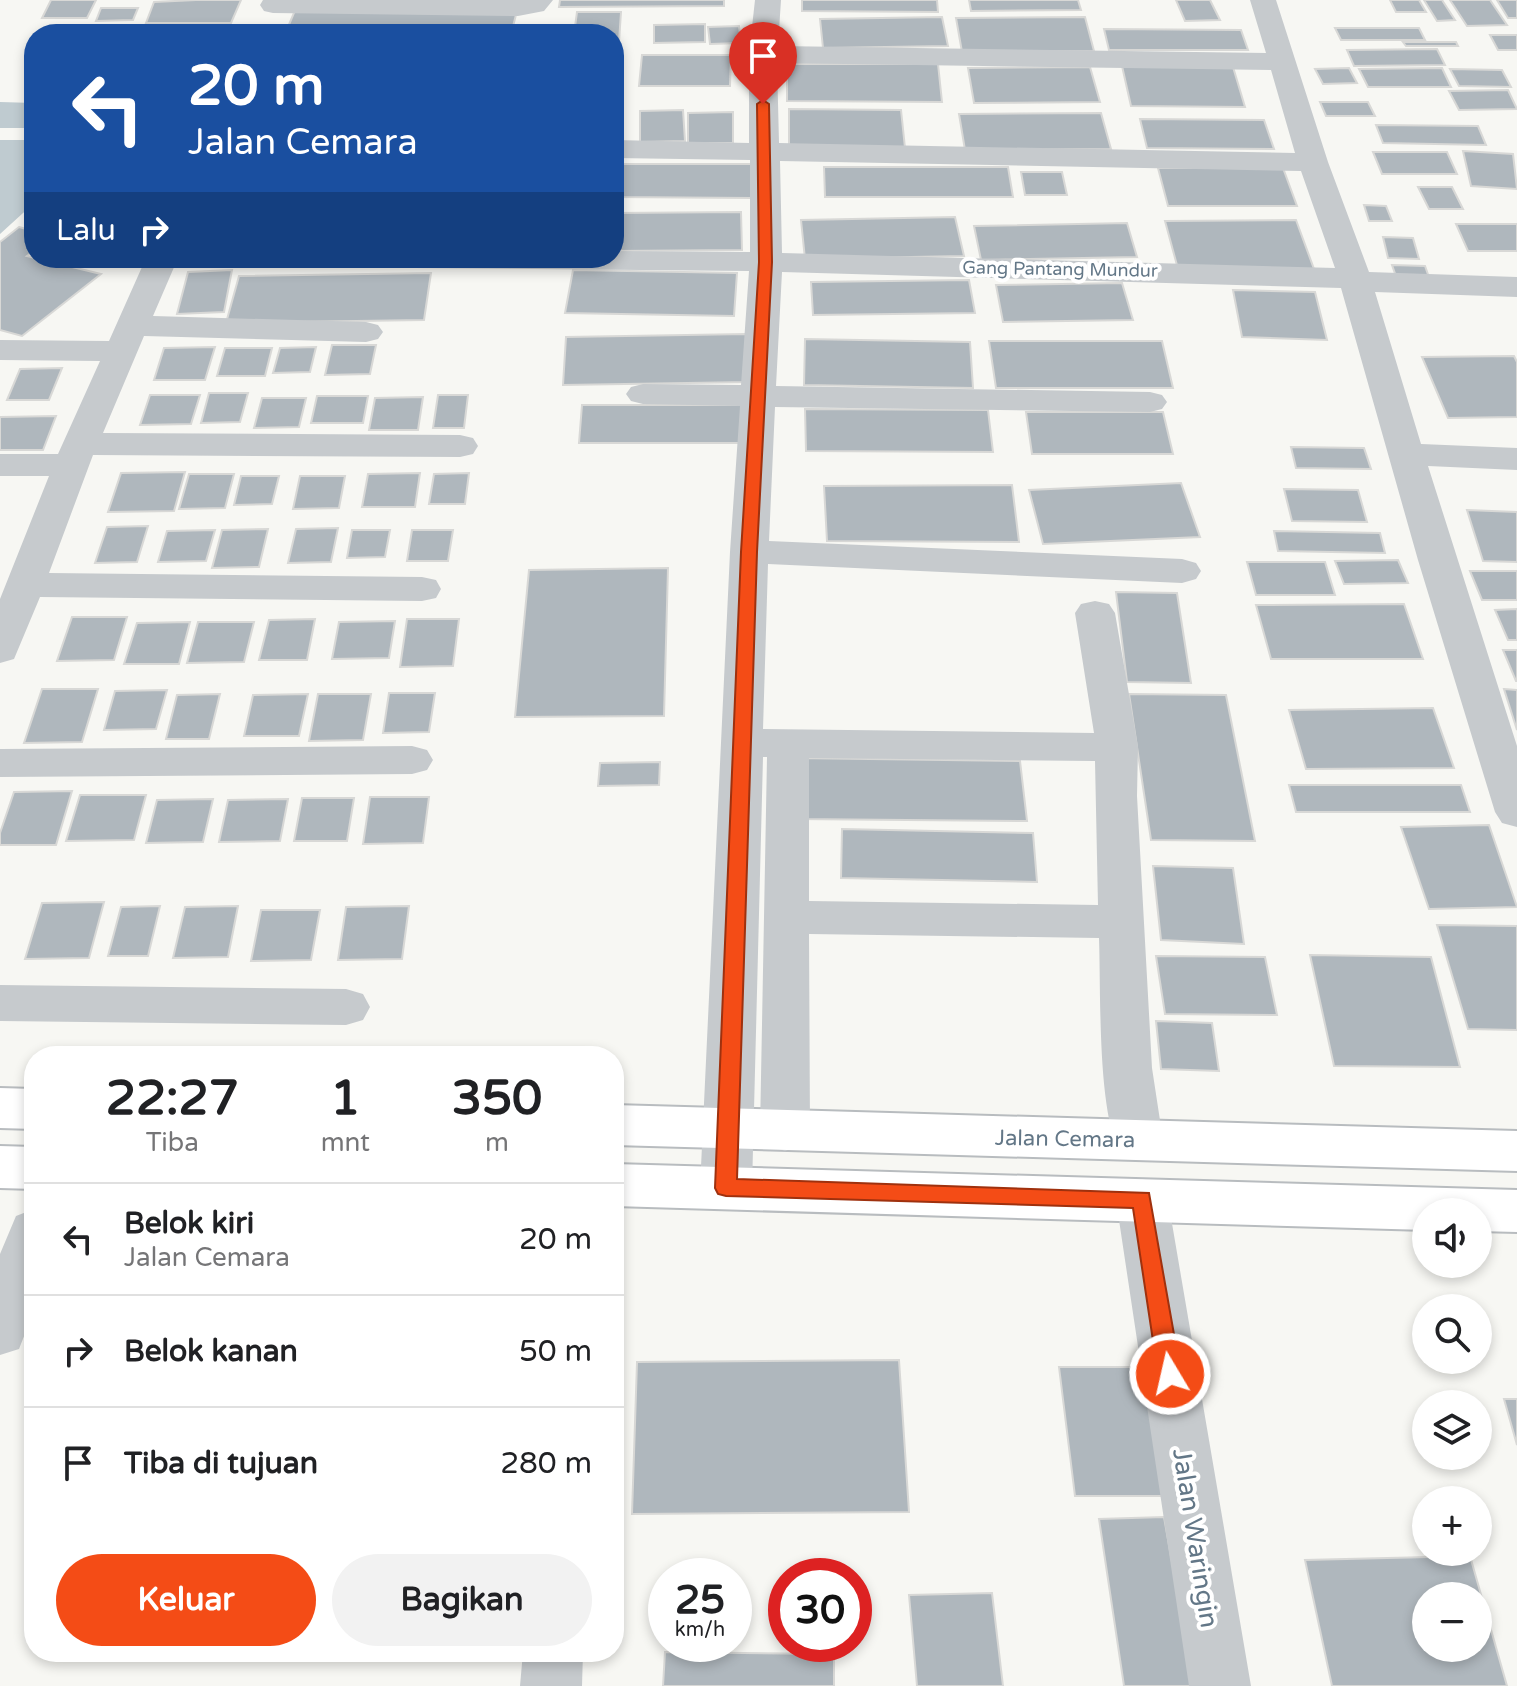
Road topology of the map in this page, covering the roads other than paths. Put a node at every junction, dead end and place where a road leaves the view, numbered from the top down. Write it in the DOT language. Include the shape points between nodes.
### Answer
graph roads {
  1 [pos="540,0"];
  2 [pos="768,0"];
  3 [pos="1263,0"];
  4 [pos="274,2"];
  5 [pos="265,24"];
  6 [pos="763,54"];
  7 [pos="1281,62"];
  8 [pos="624,149"];
  9 [pos="764,154"];
  10 [pos="1313,162"];
  11 [pos="624,260"];
  12 [pos="766,262"];
  13 [pos="158,268"];
  14 [pos="1355,279"];
  15 [pos="1517,287"];
  16 [pos="366,332"];
  17 [pos="128,339"];
  18 [pos="0,350"];
  19 [pos="643,394"];
  20 [pos="759,394"];
  21 [pos="1150,402"];
  22 [pos="460,446"];
  23 [pos="1407,454"];
  24 [pos="76,455"];
  25 [pos="1517,459"];
  26 [pos="0,465"];
  27 [pos="749,552"];
  28 [pos="1182,571"];
  29 [pos="422,589"];
  30 [pos="15,596"];
  31 [pos="1095,613"];
  32 [pos="0,650"];
  33 [pos="1506,739"];
  34 [pos="742,743"];
  35 [pos="788,744"];
  36 [pos="1117,747"];
  37 [pos="412,760"];
  38 [pos="0,763"];
  39 [pos="1517,812"];
  40 [pos="787,917"];
  41 [pos="1121,922"];
  42 [pos="0,1003"];
  43 [pos="346,1007"];
  44 [pos="0,1108"];
  45 [pos="24,1109"];
  46 [pos="624,1125"];
  47 [pos="728,1129"];
  48 [pos="785,1131"];
  49 [pos="1138,1140"];
  50 [pos="1517,1151"];
  51 [pos="0,1167"];
  52 [pos="24,1168"];
  53 [pos="624,1185"];
  54 [pos="726,1188"];
  55 [pos="1142,1200"];
  56 [pos="1517,1211"];
  57 [pos="24,1261"];
  58 [pos="0,1332"];
  59 [pos="552,1662"];
  60 [pos="551,1686"];
  61 [pos="1220,1686"];
  1 -- 4 [label="street" via="518,8"];
  2 -- 6 [label="street"];
  3 -- 7 [label="street"];
  4 -- 5 [label="street"];
  6 -- 7 [label="street"];
  6 -- 9 [label="street"];
  7 -- 10 [label="street"];
  8 -- 9 [label="street"];
  9 -- 10 [label="street"];
  9 -- 12 [label="street"];
  10 -- 14 [label="street"];
  11 -- 12 [label="street, Gang Pantang Mundur"];
  12 -- 14 [label="street, Gang Pantang Mundur"];
  12 -- 20 [label="street"];
  13 -- 17 [label="street"];
  14 -- 15 [label="street, Gang Pantang Mundur"];
  14 -- 23 [label="street"];
  16 -- 17 [label="street"];
  17 -- 18 [label="street"];
  17 -- 24 [label="street"];
  19 -- 20 [label="street"];
  20 -- 21 [label="street"];
  20 -- 27 [label="street"];
  22 -- 24 [label="street"];
  23 -- 25 [label="street"];
  23 -- 33 [label="street" via="1437,560"];
  24 -- 26 [label="street"];
  24 -- 30 [label="street"];
  27 -- 28 [label="street"];
  27 -- 34 [label="street"];
  29 -- 30 [label="street"];
  30 -- 32 [label="street"];
  31 -- 36 [label="street"];
  33 -- 39 [label="street"];
  34 -- 35 [label="street"];
  34 -- 47 [label="street"];
  35 -- 36 [label="street"];
  35 -- 40 [label="street"];
  36 -- 41 [label="street"];
  37 -- 38 [label="street"];
  40 -- 41 [label="street"];
  40 -- 48 [label="street"];
  41 -- 49 [label="street" via="1128,1068"];
  42 -- 43 [label="street"];
  44 -- 45 [label="highway"];
  46 -- 47 [label="highway, Jalan Cemara"];
  47 -- 48 [label="highway, Jalan Cemara"];
  47 -- 54 [label="street"];
  48 -- 49 [label="highway, Jalan Cemara"];
  49 -- 50 [label="highway, Jalan Cemara"];
  51 -- 52 [label="highway"];
  53 -- 54 [label="highway"];
  54 -- 55 [label="highway"];
  55 -- 56 [label="highway"];
  55 -- 61 [label="street, Jalan Waringin"];
  57 -- 58 [label="street"];
  59 -- 60 [label="street"];
}
